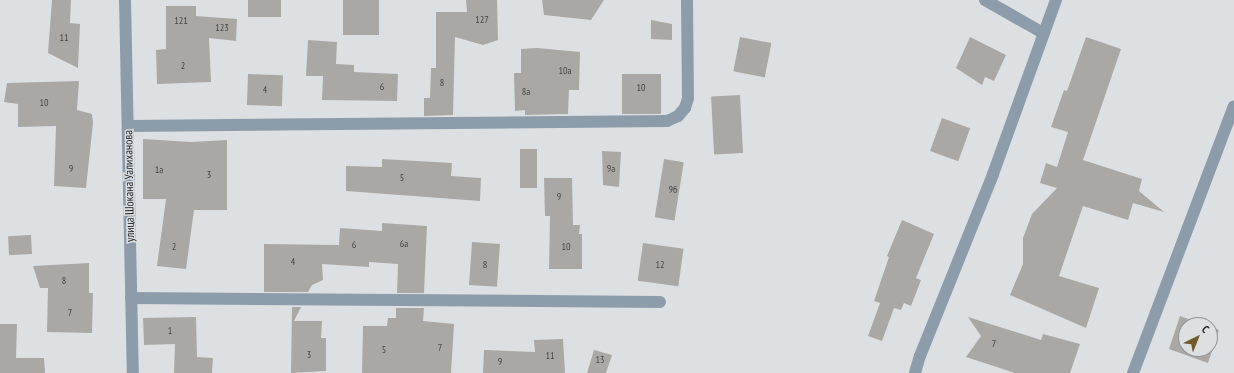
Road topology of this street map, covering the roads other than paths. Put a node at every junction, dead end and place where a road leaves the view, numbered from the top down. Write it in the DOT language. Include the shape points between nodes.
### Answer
graph roads {
  1 [pos="124,0"];
  2 [pos="687,0"];
  3 [pos="985,0"];
  4 [pos="1056,0"];
  5 [pos="1043,33"];
  6 [pos="1234,106"];
  7 [pos="128,126"];
  8 [pos="131,298"];
  9 [pos="660,302"];
  10 [pos="133,373"];
  11 [pos="915,373"];
  12 [pos="1132,373"];
  1 -- 7 [label="street, улица Шокана Уалиханова"];
  2 -- 7 [label="street" via="688,98 685,108 678,116 667,121"];
  3 -- 5 [label="street"];
  4 -- 5 [label="street"];
  5 -- 11 [label="street" via="993,174"];
  6 -- 12 [label="street"];
  7 -- 8 [label="street, улица Шокана Уалиханова"];
  8 -- 9 [label="street"];
  8 -- 10 [label="street, улица Шокана Уалиханова"];
}
